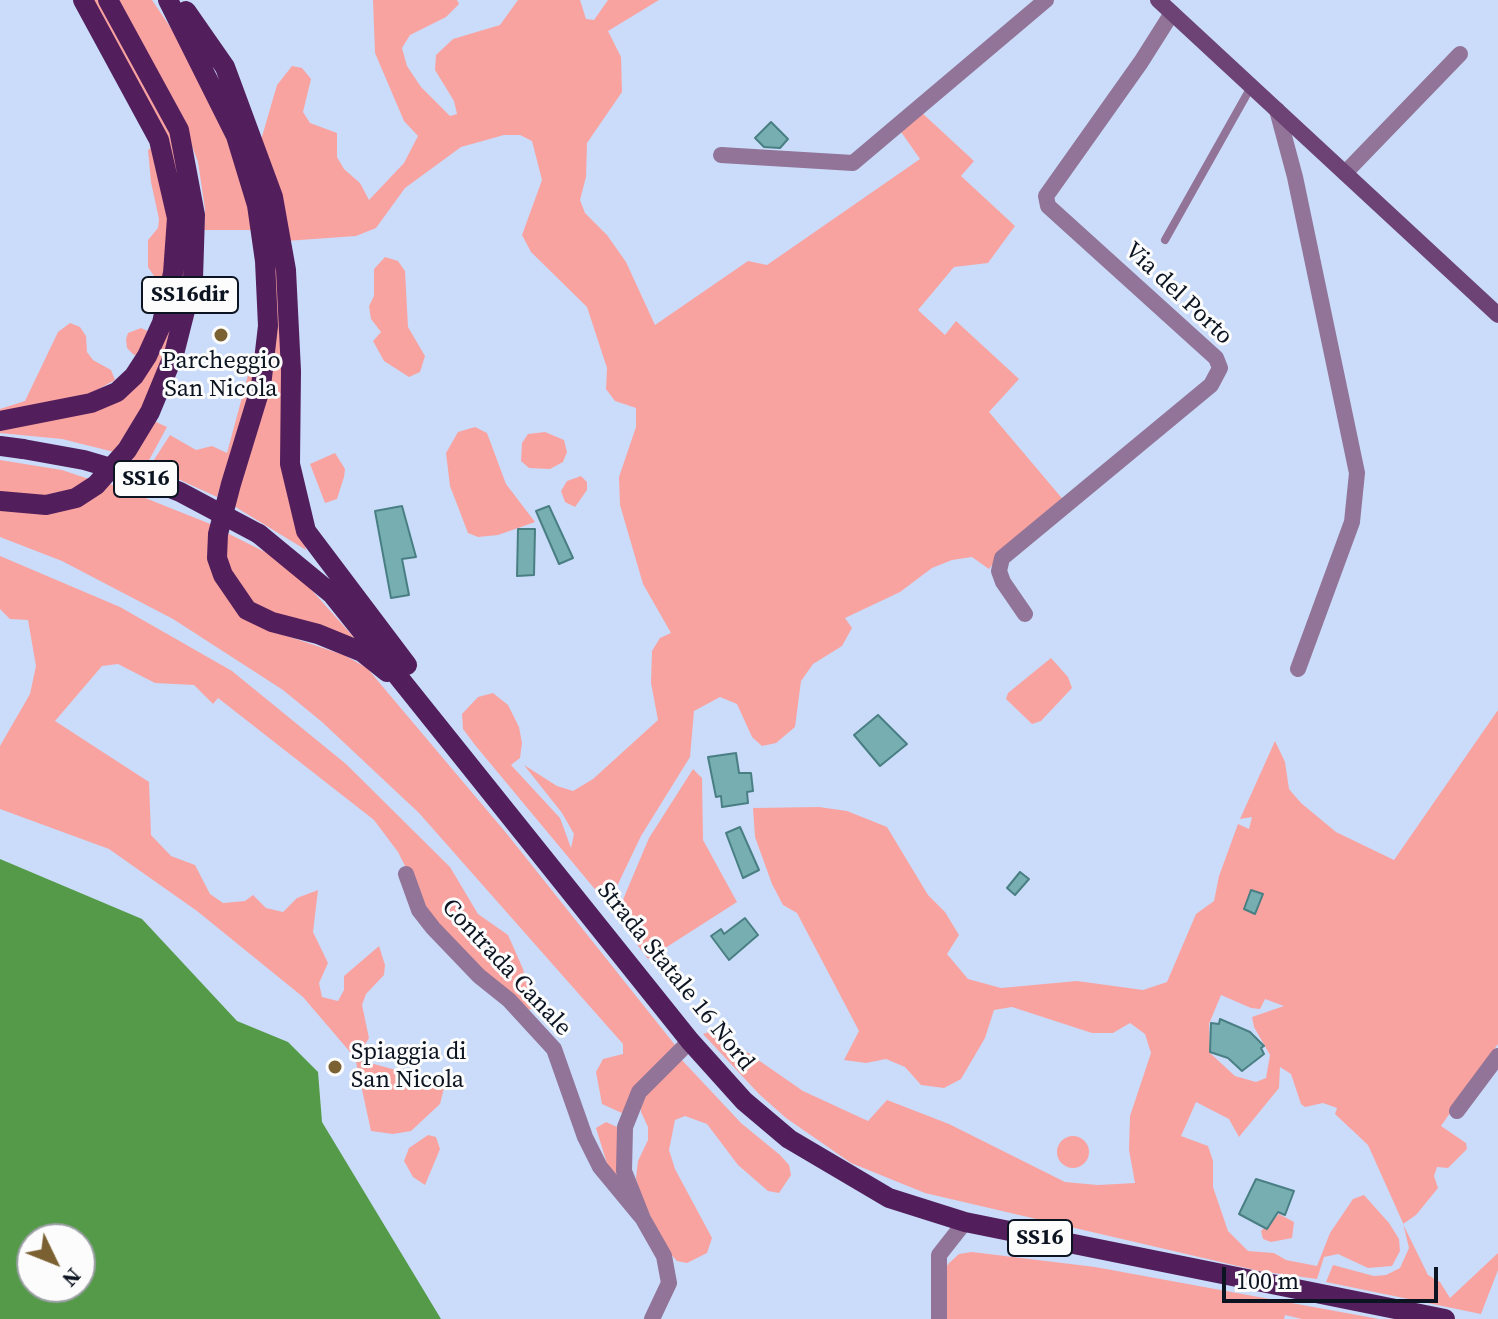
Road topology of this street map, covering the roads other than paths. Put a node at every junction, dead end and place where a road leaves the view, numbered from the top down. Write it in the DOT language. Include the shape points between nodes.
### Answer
graph roads {
  1 [pos="83,0"];
  2 [pos="108,0"];
  3 [pos="170,0"];
  4 [pos="1046,0"];
  5 [pos="1158,0"];
  6 [pos="1172,13"];
  7 [pos="1460,54"];
  8 [pos="1251,86"];
  9 [pos="1277,110"];
  10 [pos="721,155"];
  11 [pos="1345,173"];
  12 [pos="1165,240"];
  13 [pos="1498,315"];
  14 [pos="0,421"];
  15 [pos="0,446"];
  16 [pos="0,501"];
  17 [pos="1025,614"];
  18 [pos="1298,669"];
  19 [pos="418,696"];
  20 [pos="455,743"];
  21 [pos="406,874"];
  22 [pos="690,1041"];
  23 [pos="1498,1056"];
  24 [pos="1457,1111"];
  25 [pos="643,1219"];
  26 [pos="965,1222"];
  27 [pos="1435,1318"];
  28 [pos="652,1319"];
  29 [pos="939,1319"];
  1 -- 14 [label="main road, SS16dir" via="159,140 177,218 173,273 162,323 147,356 117,392 91,403"];
  2 -- 16 [label="main road, SS16dir" via="179,130 195,215 193,279 169,366 127,450 96,485 76,498 46,505"];
  3 -- 19 [label="main road" via="236,136 257,205 265,261 268,326 261,386 225,509 217,558 223,575 247,610 362,652"];
  3 -- 20 [label="main road" via="185,11 225,67 273,197 286,270 290,464 306,531 393,643"];
  4 -- 10 [label="street" via="853,163"];
  5 -- 6 [label="street"];
  6 -- 8 [label="street"];
  6 -- 17 [label="street, Via del Porto" via="1046,196 1048,206 1216,358 1220,368 1211,385 1002,558 1003,582"];
  7 -- 11 [label="street"];
  8 -- 9 [label="street"];
  8 -- 12 [label="lane"];
  9 -- 11 [label="street"];
  9 -- 18 [label="street" via="1357,473 1352,522"];
  11 -- 13 [label="street"];
  15 -- 19 [label="main road, Strada Statale 16 Nord / SS16, bridge" via="84,460 145,478 259,534 332,594"];
  19 -- 20 [label="main road, Strada Statale 16 Nord / SS16"];
  20 -- 22 [label="main road, Strada Statale 16 Nord / SS16"];
  21 -- 25 [label="street, Contrada Canale" via="419,910 433,928 554,1049 600,1167"];
  22 -- 25 [label="street, Contrada Canale" via="639,1092 625,1127 624,1171"];
  22 -- 26 [label="main road, Strada Statale 16 Nord / SS16" via="744,1101 799,1146 889,1198"];
  23 -- 24 [label="street"];
  25 -- 28 [label="street, Contrada Canale" via="664,1256 669,1283"];
  26 -- 27 [label="main road, Strada Statale 16 Nord / SS16"];
  26 -- 29 [label="street" via="939,1255"];
}
